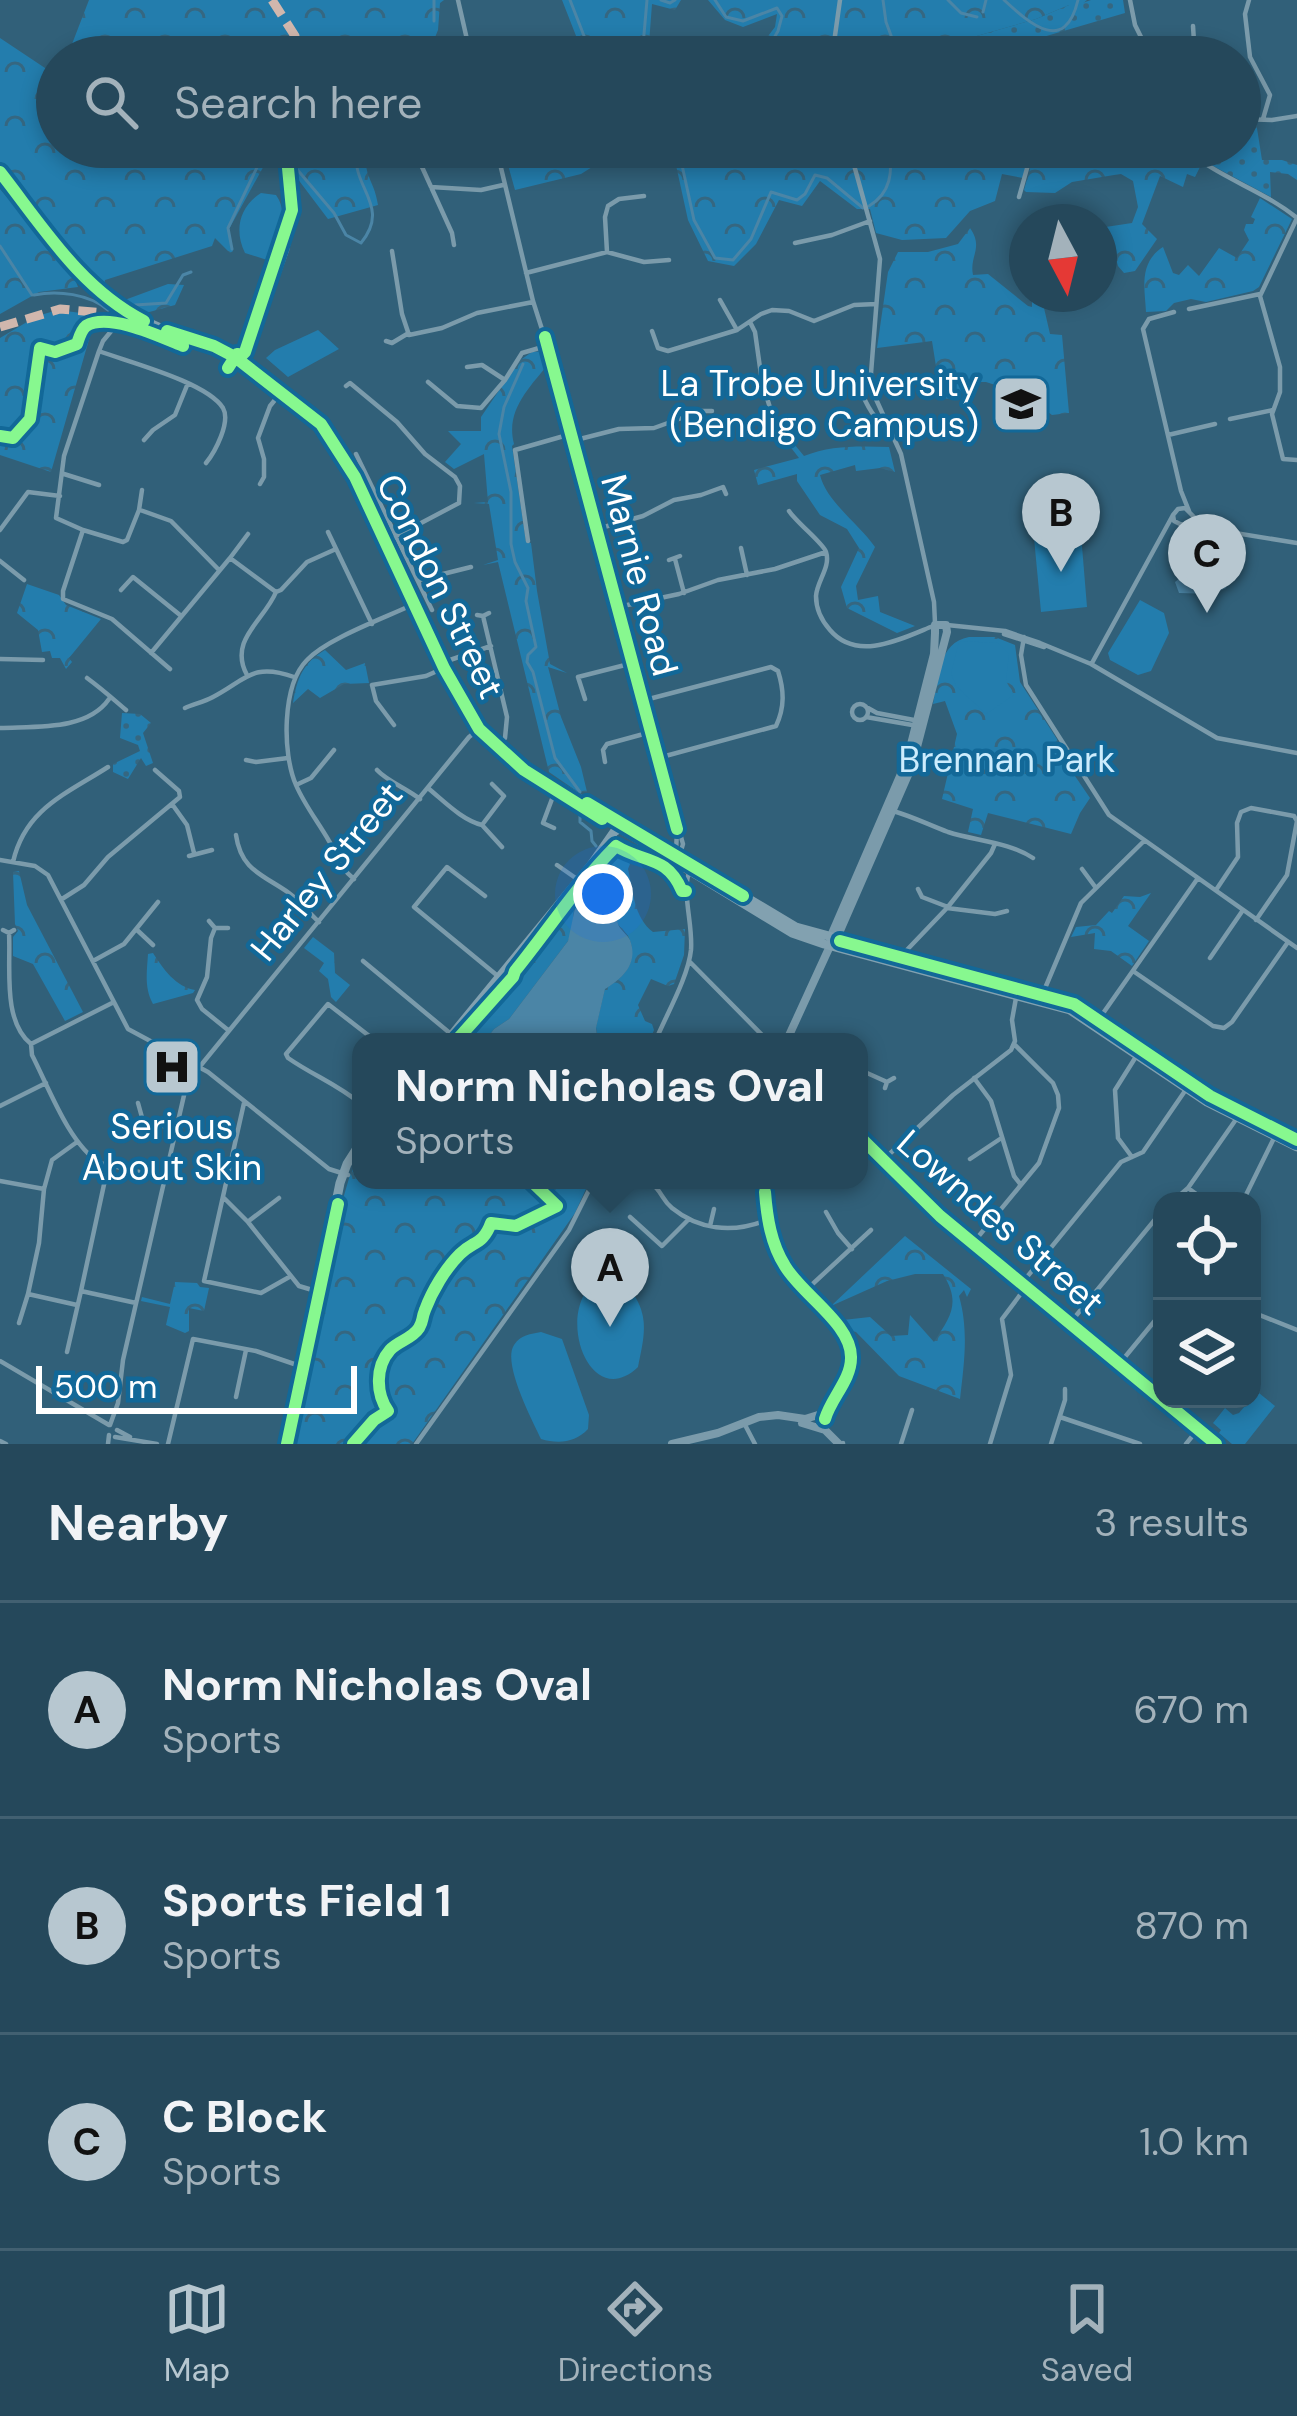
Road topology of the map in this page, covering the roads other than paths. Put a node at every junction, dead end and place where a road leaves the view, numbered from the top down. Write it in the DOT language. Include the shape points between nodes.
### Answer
graph roads {
  1 [pos="458,0"];
  2 [pos="840,0"];
  3 [pos="1130,0"];
  4 [pos="1249,0"];
  5 [pos="1193,26"];
  6 [pos="466,36"];
  7 [pos="835,36"];
  8 [pos="1140,36"];
  9 [pos="1194,36"];
  10 [pos="1247,36"];
  11 [pos="1261,78"];
  12 [pos="1297,116"];
  13 [pos="1263,119"];
  14 [pos="289,168"];
  15 [pos="422,168"];
  16 [pos="501,168"];
  17 [pos="855,168"];
  18 [pos="1027,168"];
  19 [pos="1211,168"];
  20 [pos="0,172"];
  21 [pos="505,184"];
  22 [pos="431,188"];
  23 [pos="644,196"];
  24 [pos="1019,197"];
  25 [pos="1297,218"];
  26 [pos="870,221"];
  27 [pos="795,243"];
  28 [pos="454,245"];
  29 [pos="392,250"];
  30 [pos="607,252"];
  31 [pos="669,260"];
  32 [pos="526,273"];
  33 [pos="1260,294"];
  34 [pos="721,300"];
  35 [pos="533,302"];
  36 [pos="877,304"];
  37 [pos="1189,309"];
  38 [pos="127,312"];
  39 [pos="1174,312"];
  40 [pos="751,322"];
  41 [pos="737,330"];
  42 [pos="652,331"];
  43 [pos="407,334"];
  44 [pos="386,341"];
  45 [pos="548,345"];
  46 [pos="99,351"];
  47 [pos="245,366"];
  48 [pos="467,367"];
  49 [pos="505,380"];
  50 [pos="428,381"];
  51 [pos="188,383"];
  52 [pos="351,383"];
  53 [pos="860,388"];
  54 [pos="279,395"];
  55 [pos="1273,410"];
  56 [pos="712,411"];
  57 [pos="1230,419"];
  58 [pos="1215,424"];
  59 [pos="776,427"];
  60 [pos="891,429"];
  61 [pos="1168,435"];
  62 [pos="572,438"];
  63 [pos="144,440"];
  64 [pos="335,444"];
  65 [pos="356,454"];
  66 [pos="1297,460"];
  67 [pos="206,463"];
  68 [pos="62,474"];
  69 [pos="260,484"];
  70 [pos="99,485"];
  71 [pos="142,489"];
  72 [pos="1181,491"];
  73 [pos="726,494"];
  74 [pos="60,496"];
  75 [pos="139,511"];
  76 [pos="789,511"];
  77 [pos="1175,512"];
  78 [pos="1190,513"];
  79 [pos="1182,524"];
  80 [pos="1204,527"];
  81 [pos="597,529"];
  82 [pos="0,530"];
  83 [pos="83,530"];
  84 [pos="1166,531"];
  85 [pos="328,532"];
  86 [pos="248,533"];
  87 [pos="396,536"];
  88 [pos="528,541"];
  89 [pos="384,542"];
  90 [pos="1297,543"];
  91 [pos="741,548"];
  92 [pos="336,549"];
  93 [pos="826,552"];
  94 [pos="230,558"];
  95 [pos="675,558"];
  96 [pos="0,561"];
  97 [pos="471,567"];
  98 [pos="219,570"];
  99 [pos="747,575"];
  100 [pos="24,580"];
  101 [pos="418,580"];
  102 [pos="122,590"];
  103 [pos="276,592"];
  104 [pos="684,593"];
  105 [pos="414,604"];
  106 [pos="619,607"];
  107 [pos="432,610"];
  108 [pos="483,615"];
  109 [pos="181,616"];
  110 [pos="372,624"];
  111 [pos="940,629"];
  112 [pos="1024,639"];
  113 [pos="491,646"];
  114 [pos="151,653"];
  115 [pos="0,659"];
  116 [pos="43,660"];
  117 [pos="633,663"];
  118 [pos="1090,664"];
  119 [pos="443,666"];
  120 [pos="170,669"];
  121 [pos="247,675"];
  122 [pos="294,677"];
  123 [pos="87,678"];
  124 [pos="501,684"];
  125 [pos="372,686"];
  126 [pos="362,687"];
  127 [pos="480,689"];
  128 [pos="109,699"];
  129 [pos="585,699"];
  130 [pos="643,701"];
  131 [pos="185,708"];
  132 [pos="868,708"];
  133 [pos="126,710"];
  134 [pos="866,717"];
  135 [pos="919,723"];
  136 [pos="395,726"];
  137 [pos="0,728"];
  138 [pos="479,729"];
  139 [pos="651,732"];
  140 [pos="505,738"];
  141 [pos="334,750"];
  142 [pos="500,750"];
  143 [pos="1297,753"];
  144 [pos="289,758"];
  145 [pos="658,758"];
  146 [pos="246,760"];
  147 [pos="605,762"];
  148 [pos="108,767"];
  149 [pos="154,768"];
  150 [pos="377,770"];
  151 [pos="491,784"];
  152 [pos="296,785"];
  153 [pos="428,789"];
  154 [pos="555,791"];
  155 [pos="420,799"];
  156 [pos="172,804"];
  157 [pos="893,811"];
  158 [pos="482,825"];
  159 [pos="554,828"];
  160 [pos="623,829"];
  161 [pos="236,835"];
  162 [pos="1144,841"];
  163 [pos="995,844"];
  164 [pos="502,847"];
  165 [pos="212,850"];
  166 [pos="1034,858"];
  167 [pos="0,860"];
  168 [pos="677,860"];
  169 [pos="14,862"];
  170 [pos="557,865"];
  171 [pos="1082,869"];
  172 [pos="692,873"];
  173 [pos="1198,878"];
  174 [pos="354,879"];
  175 [pos="579,880"];
  176 [pos="918,889"];
  177 [pos="1096,889"];
  178 [pos="1216,890"];
  179 [pos="485,896"];
  180 [pos="62,899"];
  181 [pos="158,902"];
  182 [pos="947,907"];
  183 [pos="1243,910"];
  184 [pos="1007,911"];
  185 [pos="1256,920"];
  186 [pos="209,921"];
  187 [pos="319,922"];
  188 [pos="215,928"];
  189 [pos="229,928"];
  190 [pos="136,929"];
  191 [pos="9,931"];
  192 [pos="836,942"];
  193 [pos="1288,942"];
  194 [pos="153,945"];
  195 [pos="1297,948"];
  196 [pos="1210,958"];
  197 [pos="92,961"];
  198 [pos="363,961"];
  199 [pos="912,962"];
  200 [pos="688,964"];
  201 [pos="1133,971"];
  202 [pos="499,978"];
  203 [pos="1018,992"];
  204 [pos="1043,994"];
  205 [pos="113,1002"];
  206 [pos="1099,1019"];
  207 [pos="230,1032"];
  208 [pos="365,1033"];
  209 [pos="443,1033"];
  210 [pos="453,1033"];
  211 [pos="659,1033"];
  212 [pos="758,1033"];
  213 [pos="792,1033"];
  214 [pos="31,1044"];
  215 [pos="1014,1044"];
  216 [pos="1138,1054"];
  217 [pos="198,1067"];
  218 [pos="868,1073"];
  219 [pos="974,1078"];
  220 [pos="46,1083"];
  221 [pos="889,1083"];
  222 [pos="1189,1086"];
  223 [pos="352,1097"];
  224 [pos="245,1101"];
  225 [pos="138,1103"];
  226 [pos="0,1106"];
  227 [pos="1239,1115"];
  228 [pos="176,1129"];
  229 [pos="1275,1136"];
  230 [pos="1002,1138"];
  231 [pos="77,1142"];
  232 [pos="1297,1144"];
  233 [pos="868,1145"];
  234 [pos="1132,1157"];
  235 [pos="970,1159"];
  236 [pos="883,1160"];
  237 [pos="352,1162"];
  238 [pos="108,1166"];
  239 [pos="345,1174"];
  240 [pos="165,1178"];
  241 [pos="0,1181"];
  242 [pos="1021,1185"];
  243 [pos="1188,1188"];
  244 [pos="590,1189"];
  245 [pos="660,1189"];
  246 [pos="765,1189"];
  247 [pos="44,1190"];
  248 [pos="765,1192"];
  249 [pos="1183,1192"];
  250 [pos="1194,1192"];
  251 [pos="1247,1192"];
  252 [pos="221,1197"];
  253 [pos="278,1198"];
  254 [pos="714,1208"];
  255 [pos="826,1212"];
  256 [pos="629,1216"];
  257 [pos="689,1219"];
  258 [pos="764,1220"];
  259 [pos="248,1222"];
  260 [pos="1153,1222"];
  261 [pos="710,1226"];
  262 [pos="871,1230"];
  263 [pos="973,1244"];
  264 [pos="852,1249"];
  265 [pos="782,1261"];
  266 [pos="291,1276"];
  267 [pos="788,1279"];
  268 [pos="1024,1285"];
  269 [pos="81,1291"];
  270 [pos="319,1292"];
  271 [pos="805,1292"];
  272 [pos="28,1294"];
  273 [pos="136,1303"];
  274 [pos="77,1305"];
  275 [pos="826,1314"];
  276 [pos="1261,1316"];
  277 [pos="19,1323"];
  278 [pos="1070,1323"];
  279 [pos="1153,1323"];
  280 [pos="1297,1330"];
  281 [pos="246,1349"];
  282 [pos="67,1352"];
  283 [pos="0,1361"];
  284 [pos="1119,1364"];
  285 [pos="303,1366"];
  286 [pos="1065,1389"];
  287 [pos="1153,1389"];
  288 [pos="236,1397"];
  289 [pos="1177,1408"];
  290 [pos="912,1410"];
  291 [pos="1060,1417"];
  292 [pos="819,1421"];
  293 [pos="745,1422"];
  294 [pos="1198,1429"];
  295 [pos="112,1434"];
  296 [pos="157,1444"];
  297 [pos="169,1444"];
  298 [pos="287,1444"];
  299 [pos="416,1444"];
  300 [pos="672,1444"];
  301 [pos="755,1444"];
  302 [pos="842,1444"];
  303 [pos="901,1444"];
  304 [pos="990,1444"];
  305 [pos="1051,1444"];
  306 [pos="1140,1444"];
  307 [pos="1186,1444"];
  308 [pos="1216,1444"];
  1 -- 6 [label="street"];
  2 -- 7 [label="street"];
  3 -- 8 [label="street"];
  4 -- 10 [label="street"];
  5 -- 9 [label="street"];
  11 -- 13 [label="street" via="1270,95"];
  12 -- 13 [label="street"];
  14 -- 47 [label="street" via="294,218 287,250"];
  15 -- 22 [label="street"];
  16 -- 21 [label="street, Marnie Road"];
  17 -- 26 [label="street"];
  18 -- 24 [label="street"];
  19 -- 25 [label="street"];
  20 -- 38 [label="main road, Condon Street" via="79,272"];
  21 -- 22 [label="street"];
  21 -- 32 [label="street, Marnie Road"];
  22 -- 28 [label="street"];
  23 -- 30 [label="street" via="608,206"];
  25 -- 33 [label="street"];
  26 -- 27 [label="street"];
  26 -- 36 [label="street" via="880,259"];
  29 -- 43 [label="street"];
  30 -- 31 [label="street"];
  30 -- 32 [label="street"];
  32 -- 35 [label="street, Marnie Road"];
  33 -- 37 [label="street"];
  33 -- 55 [label="street" via="1280,367"];
  34 -- 41 [label="street"];
  35 -- 43 [label="street"];
  35 -- 45 [label="street, Marnie Road"];
  36 -- 40 [label="street" via="814,320 772,310"];
  36 -- 60 [label="street" via="870,386"];
  38 -- 46 [label="street"];
  38 -- 47 [label="main road, Condon Street"];
  39 -- 61 [label="street" via="1143,326"];
  40 -- 41 [label="street"];
  40 -- 59 [label="street"];
  41 -- 42 [label="street" via="664,351"];
  43 -- 44 [label="street"];
  45 -- 49 [label="street" via="522,352"];
  45 -- 62 [label="street, Marnie Road"];
  46 -- 51 [label="street"];
  46 -- 68 [label="street"];
  47 -- 54 [label="main road, Condon Street"];
  47 -- 64 [label="main road, Condon Street" via="304,409"];
  48 -- 49 [label="street" via="485,366"];
  49 -- 50 [label="street" via="476,409 454,404"];
  51 -- 63 [label="street" via="175,416"];
  51 -- 67 [label="street" via="225,413"];
  52 -- 87 [label="street" via="460,486 461,504"];
  53 -- 60 [label="street"];
  54 -- 64 [label="main road, Condon Street"];
  54 -- 69 [label="street" via="258,438 265,459"];
  55 -- 57 [label="street"];
  55 -- 66 [label="street" via="1281,457"];
  56 -- 62 [label="street"];
  58 -- 61 [label="street"];
  60 -- 111 [label="street"];
  61 -- 72 [label="street"];
  62 -- 81 [label="street, Marnie Road"];
  62 -- 88 [label="street" via="515,450"];
  64 -- 89 [label="main road, Condon Street"];
  65 -- 87 [label="street, Condon Street"];
  68 -- 70 [label="street"];
  68 -- 74 [label="street"];
  71 -- 75 [label="street"];
  72 -- 77 [label="street"];
  72 -- 78 [label="street"];
  73 -- 81 [label="street" via="723,487 679,498"];
  74 -- 82 [label="street" via="28,492"];
  74 -- 83 [label="street" via="57,519"];
  75 -- 83 [label="street" via="123,542"];
  75 -- 98 [label="street" via="176,525"];
  76 -- 93 [label="street"];
  77 -- 78 [label="street"];
  77 -- 79 [label="street"];
  77 -- 84 [label="street"];
  78 -- 79 [label="street"];
  78 -- 80 [label="street"];
  79 -- 80 [label="street"];
  79 -- 84 [label="street"];
  80 -- 90 [label="street"];
  81 -- 106 [label="street, Marnie Road"];
  83 -- 114 [label="street" via="62,596 112,620"];
  84 -- 118 [label="street"];
  85 -- 92 [label="street"];
  86 -- 94 [label="street"];
  87 -- 89 [label="street"];
  87 -- 101 [label="street, Condon Street"];
  89 -- 105 [label="main road, Condon Street"];
  91 -- 99 [label="street"];
  92 -- 103 [label="street"];
  92 -- 110 [label="street"];
  93 -- 99 [label="street"];
  93 -- 111 [label="street" via="817,604 839,639 864,647"];
  94 -- 98 [label="street"];
  94 -- 103 [label="street"];
  95 -- 104 [label="street"];
  96 -- 100 [label="street"];
  97 -- 101 [label="street"];
  98 -- 109 [label="street"];
  99 -- 104 [label="street"];
  101 -- 107 [label="street, Condon Street"];
  102 -- 109 [label="street" via="133,577"];
  103 -- 121 [label="street" via="242,644"];
  104 -- 106 [label="street"];
  105 -- 110 [label="street"];
  105 -- 119 [label="main road, Condon Street"];
  106 -- 117 [label="street, Marnie Road"];
  108 -- 113 [label="street"];
  109 -- 114 [label="street"];
  110 -- 122 [label="street" via="315,653"];
  111 -- 112 [label="street"];
  111 -- 135 [label="street"];
  112 -- 118 [label="street"];
  112 -- 162 [label="street" via="1028,688 1106,812"];
  113 -- 119 [label="street"];
  113 -- 124 [label="street"];
  114 -- 120 [label="street"];
  115 -- 116 [label="street"];
  117 -- 129 [label="street" via="578,677"];
  117 -- 130 [label="street, Marnie Road"];
  118 -- 143 [label="street" via="1217,738"];
  119 -- 125 [label="street"];
  119 -- 138 [label="main road, Condon Street"];
  121 -- 122 [label="street"];
  121 -- 131 [label="street"];
  122 -- 144 [label="street"];
  123 -- 128 [label="street"];
  124 -- 127 [label="street"];
  124 -- 140 [label="street"];
  125 -- 126 [label="street"];
  125 -- 136 [label="street"];
  128 -- 133 [label="street"];
  128 -- 137 [label="street" via="78,721"];
  130 -- 139 [label="street, Marnie Road"];
  130 -- 145 [label="street" via="768,668 781,682 776,726"];
  132 -- 134 [label="street"];
  132 -- 134 [label="street" via="852,710"];
  132 -- 135 [label="street"];
  134 -- 135 [label="street"];
  135 -- 157 [label="street"];
  135 -- 192 [label="street"];
  138 -- 142 [label="main road, Condon Street"];
  138 -- 153 [label="street, Harley Street"];
  139 -- 145 [label="street, Marnie Road"];
  139 -- 147 [label="street" via="607,744"];
  141 -- 152 [label="street"];
  142 -- 154 [label="main road, Condon Street"];
  142 -- 160 [label="main road, Condon Street"];
  144 -- 146 [label="street"];
  144 -- 152 [label="street"];
  145 -- 168 [label="street, Marnie Road" via="683,847"];
  148 -- 169 [label="street" via="34,817"];
  149 -- 156 [label="street" via="180,794"];
  150 -- 155 [label="street"];
  151 -- 158 [label="street" via="504,796"];
  152 -- 174 [label="street"];
  153 -- 155 [label="street, Harley Street"];
  153 -- 158 [label="street"];
  154 -- 159 [label="street" via="544,823"];
  154 -- 160 [label="main road, Condon Street"];
  155 -- 174 [label="street, Harley Street"];
  156 -- 165 [label="street" via="187,825 192,854"];
  156 -- 180 [label="street"];
  157 -- 163 [label="street"];
  157 -- 192 [label="street"];
  158 -- 164 [label="street"];
  160 -- 168 [label="main road, Condon Street"];
  160 -- 175 [label="main road"];
  161 -- 187 [label="street" via="260,876"];
  162 -- 173 [label="street"];
  162 -- 177 [label="street"];
  163 -- 166 [label="street"];
  163 -- 182 [label="street"];
  167 -- 169 [label="street"];
  168 -- 172 [label="main road, Condon Street"];
  168 -- 192 [label="main road, Condon Street"];
  169 -- 180 [label="street" via="40,868"];
  170 -- 175 [label="street"];
  171 -- 177 [label="street"];
  172 -- 192 [label="main road, Condon Street" via="785,929"];
  172 -- 200 [label="street"];
  173 -- 178 [label="street"];
  173 -- 201 [label="street"];
  174 -- 187 [label="street, Harley Street"];
  175 -- 202 [label="main road"];
  176 -- 182 [label="street"];
  177 -- 204 [label="street" via="1079,906"];
  178 -- 183 [label="street"];
  178 -- 185 [label="street" via="1238,856 1240,812 1294,816 1287,875"];
  179 -- 202 [label="street" via="447,867 414,907"];
  180 -- 197 [label="street"];
  181 -- 190 [label="street"];
  182 -- 184 [label="street"];
  182 -- 199 [label="street" via="904,952"];
  183 -- 185 [label="street"];
  183 -- 196 [label="street"];
  185 -- 193 [label="street"];
  186 -- 188 [label="street"];
  187 -- 207 [label="street, Harley Street"];
  188 -- 189 [label="street"];
  188 -- 207 [label="street" via="197,1000"];
  190 -- 194 [label="street"];
  190 -- 197 [label="street"];
  191 -- 214 [label="street" via="13,1012"];
  192 -- 199 [label="main road, Condon Street"];
  192 -- 199 [label="main road, Condon Street"];
  192 -- 213 [label="street"];
  193 -- 195 [label="street"];
  193 -- 201 [label="street" via="1221,1028"];
  197 -- 205 [label="street"];
  198 -- 209 [label="street"];
  199 -- 203 [label="main road, Condon Street"];
  200 -- 211 [label="street"];
  200 -- 212 [label="street"];
  201 -- 206 [label="street"];
  202 -- 210 [label="main road"];
  203 -- 204 [label="main road, Condon Street"];
  203 -- 215 [label="street"];
  203 -- 216 [label="main road, Condon Street" via="1070,1010"];
  204 -- 206 [label="main road, Condon Street"];
  205 -- 214 [label="street"];
  205 -- 217 [label="street" via="130,1030"];
  206 -- 222 [label="main road, Condon Street"];
  207 -- 217 [label="street, Harley Street"];
  208 -- 223 [label="street" via="328,1004 286,1054"];
  214 -- 220 [label="street"];
  215 -- 219 [label="street"];
  215 -- 242 [label="street" via="1053,1083 1059,1104 1040,1161"];
  216 -- 222 [label="main road, Condon Street"];
  216 -- 234 [label="street" via="1115,1090 1118,1138"];
  217 -- 224 [label="street"];
  217 -- 228 [label="street, Harley Street"];
  218 -- 221 [label="street"];
  219 -- 230 [label="street"];
  219 -- 236 [label="street"];
  220 -- 226 [label="street"];
  220 -- 231 [label="street"];
  222 -- 227 [label="main road, Condon Street"];
  222 -- 234 [label="street"];
  224 -- 239 [label="street"];
  224 -- 252 [label="street"];
  225 -- 228 [label="street" via="143,1121"];
  227 -- 229 [label="main road, Condon Street"];
  227 -- 232 [label="main road, Condon Street"];
  227 -- 243 [label="street"];
  228 -- 240 [label="street, Harley Street"];
  229 -- 232 [label="main road, Condon Street"];
  229 -- 251 [label="street"];
  230 -- 235 [label="street"];
  230 -- 242 [label="street"];
  231 -- 238 [label="street"];
  231 -- 247 [label="street" via="52,1160"];
  233 -- 236 [label="street, Lowndes Street"];
  234 -- 268 [label="street"];
  236 -- 263 [label="street, Lowndes Street"];
  237 -- 239 [label="main road"];
  238 -- 240 [label="street"];
  238 -- 269 [label="street"];
  239 -- 270 [label="main road"];
  240 -- 273 [label="street, Harley Street"];
  241 -- 247 [label="street"];
  242 -- 263 [label="street"];
  243 -- 249 [label="street"];
  243 -- 250 [label="street"];
  244 -- 299 [label="street" via="569,1230"];
  245 -- 257 [label="street"];
  246 -- 248 [label="street"];
  247 -- 272 [label="street"];
  248 -- 258 [label="street"];
  248 -- 265 [label="street"];
  252 -- 259 [label="street"];
  252 -- 266 [label="street" via="204,1281 261,1293"];
  253 -- 259 [label="street"];
  254 -- 261 [label="street"];
  255 -- 264 [label="street"];
  256 -- 257 [label="street" via="660,1248"];
  257 -- 261 [label="street"];
  258 -- 261 [label="street" via="739,1229"];
  258 -- 267 [label="street"];
  259 -- 266 [label="street"];
  260 -- 278 [label="street"];
  262 -- 264 [label="street"];
  263 -- 268 [label="street, Lowndes Street"];
  264 -- 271 [label="street"];
  265 -- 267 [label="street"];
  265 -- 271 [label="street"];
  266 -- 270 [label="street"];
  267 -- 275 [label="street"];
  268 -- 278 [label="street, Lowndes Street"];
  268 -- 304 [label="street" via="1002,1319 1011,1375"];
  269 -- 273 [label="street"];
  269 -- 274 [label="street"];
  270 -- 285 [label="main road"];
  271 -- 275 [label="street"];
  272 -- 274 [label="street"];
  272 -- 277 [label="street"];
  273 -- 295 [label="street, Harley Street"];
  274 -- 282 [label="street"];
  275 -- 292 [label="street" via="851,1352 848,1374"];
  276 -- 280 [label="street"];
  278 -- 284 [label="street, Lowndes Street"];
  279 -- 284 [label="street"];
  281 -- 285 [label="street"];
  281 -- 288 [label="street"];
  281 -- 297 [label="street" via="192,1340"];
  283 -- 295 [label="street"];
  284 -- 287 [label="street, Lowndes Street"];
  285 -- 298 [label="main road"];
  286 -- 291 [label="street"];
  289 -- 294 [label="street, Lowndes Street"];
  290 -- 303 [label="street"];
  291 -- 305 [label="street"];
  291 -- 306 [label="street"];
  292 -- 293 [label="street" via="775,1415"];
  292 -- 302 [label="street"];
  293 -- 300 [label="street"];
  293 -- 301 [label="street"];
  294 -- 307 [label="street"];
  294 -- 308 [label="street, Lowndes Street"];
  295 -- 296 [label="street"];
}
